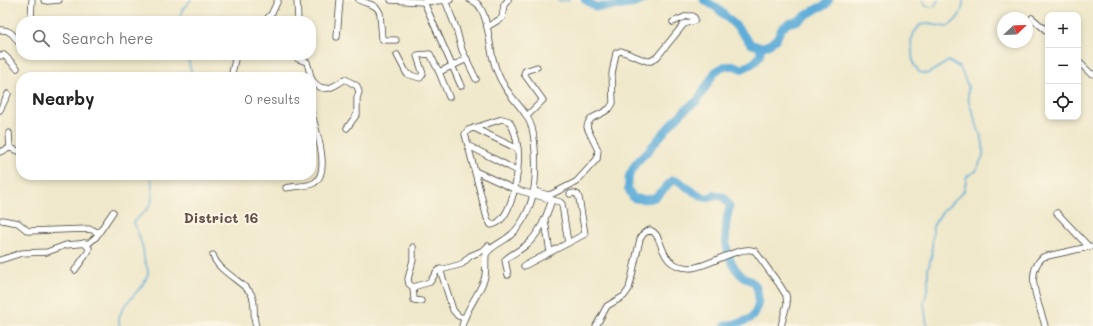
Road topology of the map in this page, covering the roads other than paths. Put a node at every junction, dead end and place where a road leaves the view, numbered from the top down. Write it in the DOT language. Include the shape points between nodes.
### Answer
graph roads {
  1 [pos="32,0"];
  2 [pos="44,0"];
  3 [pos="59,0"];
  4 [pos="278,0"];
  5 [pos="297,0"];
  6 [pos="340,0"];
  7 [pos="359,0"];
  8 [pos="391,0"];
  9 [pos="445,0"];
  10 [pos="450,0"];
  11 [pos="470,0"];
  12 [pos="508,0"];
  13 [pos="424,2"];
  14 [pos="31,16"];
  15 [pos="269,16"];
  16 [pos="298,16"];
  17 [pos="1033,19"];
  18 [pos="673,22"];
  19 [pos="486,27"];
  20 [pos="1045,29"];
  21 [pos="0,30"];
  22 [pos="337,37"];
  23 [pos="16,40"];
  24 [pos="396,40"];
  25 [pos="398,54"];
  26 [pos="0,56"];
  27 [pos="235,60"];
  28 [pos="301,60"];
  29 [pos="466,60"];
  30 [pos="1081,64"];
  31 [pos="453,66"];
  32 [pos="537,67"];
  33 [pos="17,68"];
  34 [pos="232,72"];
  35 [pos="310,72"];
  36 [pos="439,72"];
  37 [pos="1093,74"];
  38 [pos="476,79"];
  39 [pos="316,86"];
  40 [pos="461,86"];
  41 [pos="8,94"];
  42 [pos="449,97"];
  43 [pos="0,110"];
  44 [pos="526,116"];
  45 [pos="347,128"];
  46 [pos="474,128"];
  47 [pos="316,129"];
  48 [pos="9,134"];
  49 [pos="469,146"];
  50 [pos="10,148"];
  51 [pos="518,149"];
  52 [pos="16,150"];
  53 [pos="0,152"];
  54 [pos="475,171"];
  55 [pos="518,171"];
  56 [pos="286,188"];
  57 [pos="514,189"];
  58 [pos="534,193"];
  59 [pos="570,194"];
  60 [pos="552,200"];
  61 [pos="113,212"];
  62 [pos="1057,213"];
  63 [pos="2,220"];
  64 [pos="545,221"];
  65 [pos="99,233"];
  66 [pos="568,243"];
  67 [pos="84,244"];
  68 [pos="488,246"];
  69 [pos="1091,246"];
  70 [pos="413,247"];
  71 [pos="550,252"];
  72 [pos="213,255"];
  73 [pos="0,260"];
  74 [pos="524,266"];
  75 [pos="440,269"];
  76 [pos="75,270"];
  77 [pos="508,275"];
  78 [pos="413,288"];
  79 [pos="421,301"];
  80 [pos="464,318"];
  81 [pos="256,326"];
  82 [pos="462,326"];
  83 [pos="596,326"];
  84 [pos="781,326"];
  85 [pos="1045,326"];
  1 -- 14 [label="street"];
  2 -- 3 [label="street"];
  4 -- 15 [label="street"];
  5 -- 16 [label="street"];
  6 -- 22 [label="street"];
  7 -- 24 [label="street" via="375,5 379,9 383,39"];
  8 -- 13 [label="street"];
  9 -- 10 [label="street"];
  9 -- 13 [label="street"];
  9 -- 29 [label="street"];
  11 -- 19 [label="street" via="480,6"];
  12 -- 19 [label="street" via="504,4 502,18"];
  13 -- 31 [label="street"];
  17 -- 20 [label="street"];
  18 -- 58 [label="street" via="690,16 695,18 683,26 655,60 647,61 621,51 616,53 612,74 613,103 610,108 588,123 598,150 597,159 593,164 576,182 552,194"];
  19 -- 44 [label="street" via="497,69 508,92"];
  21 -- 23 [label="street" via="8,30"];
  25 -- 36 [label="street" via="409,75 420,78 422,76 417,56 428,54 432,56"];
  26 -- 33 [label="street" via="4,55"];
  27 -- 34 [label="street"];
  28 -- 35 [label="street" via="307,62"];
  29 -- 31 [label="street"];
  29 -- 38 [label="street"];
  30 -- 37 [label="street"];
  31 -- 36 [label="street"];
  31 -- 40 [label="street"];
  32 -- 44 [label="street" via="525,71 524,74 543,100"];
  36 -- 42 [label="street"];
  39 -- 45 [label="street" via="336,87 345,79 357,86 357,114"];
  41 -- 43 [label="street"];
  44 -- 58 [label="street" via="532,130 535,150"];
  46 -- 49 [label="street" via="465,134"];
  46 -- 51 [label="street"];
  46 -- 51 [label="street" via="496,121 509,121"];
  47 -- 56 [label="street" via="322,169 315,182"];
  48 -- 50 [label="street"];
  49 -- 54 [label="street"];
  49 -- 55 [label="street"];
  50 -- 52 [label="street"];
  50 -- 53 [label="street"];
  51 -- 55 [label="street"];
  54 -- 57 [label="street"];
  54 -- 57 [label="street" via="491,225 497,223 506,213"];
  55 -- 57 [label="street"];
  57 -- 58 [label="street"];
  58 -- 60 [label="street"];
  58 -- 80 [label="street" via="528,211 515,232 486,254 484,279"];
  59 -- 66 [label="street" via="578,194 586,234"];
  60 -- 64 [label="street"];
  60 -- 66 [label="street" via="562,204"];
  61 -- 65 [label="street"];
  62 -- 69 [label="street"];
  63 -- 65 [label="street" via="18,223 28,230 88,229"];
  64 -- 71 [label="street"];
  64 -- 77 [label="street" via="525,246 505,260"];
  65 -- 67 [label="street" via="93,241"];
  66 -- 71 [label="street"];
  67 -- 73 [label="street" via="66,245 47,252 22,253"];
  67 -- 76 [label="street" via="89,248 88,252"];
  68 -- 75 [label="street" via="470,256 462,264"];
  69 -- 85 [label="street" via="1043,257 1037,262 1033,279"];
  70 -- 78 [label="street" via="413,260 408,279"];
  71 -- 74 [label="street"];
  72 -- 81 [label="street" via="217,264 251,293"];
  75 -- 78 [label="street" via="430,282"];
  75 -- 80 [label="street" via="453,310"];
  78 -- 79 [label="street" via="414,300"];
  80 -- 82 [label="street"];
  83 -- 84 [label="street" via="608,306 624,296 629,289 640,239 650,230 666,257 679,267 692,268 708,264 749,249 755,252 786,295 787,304"];
}
